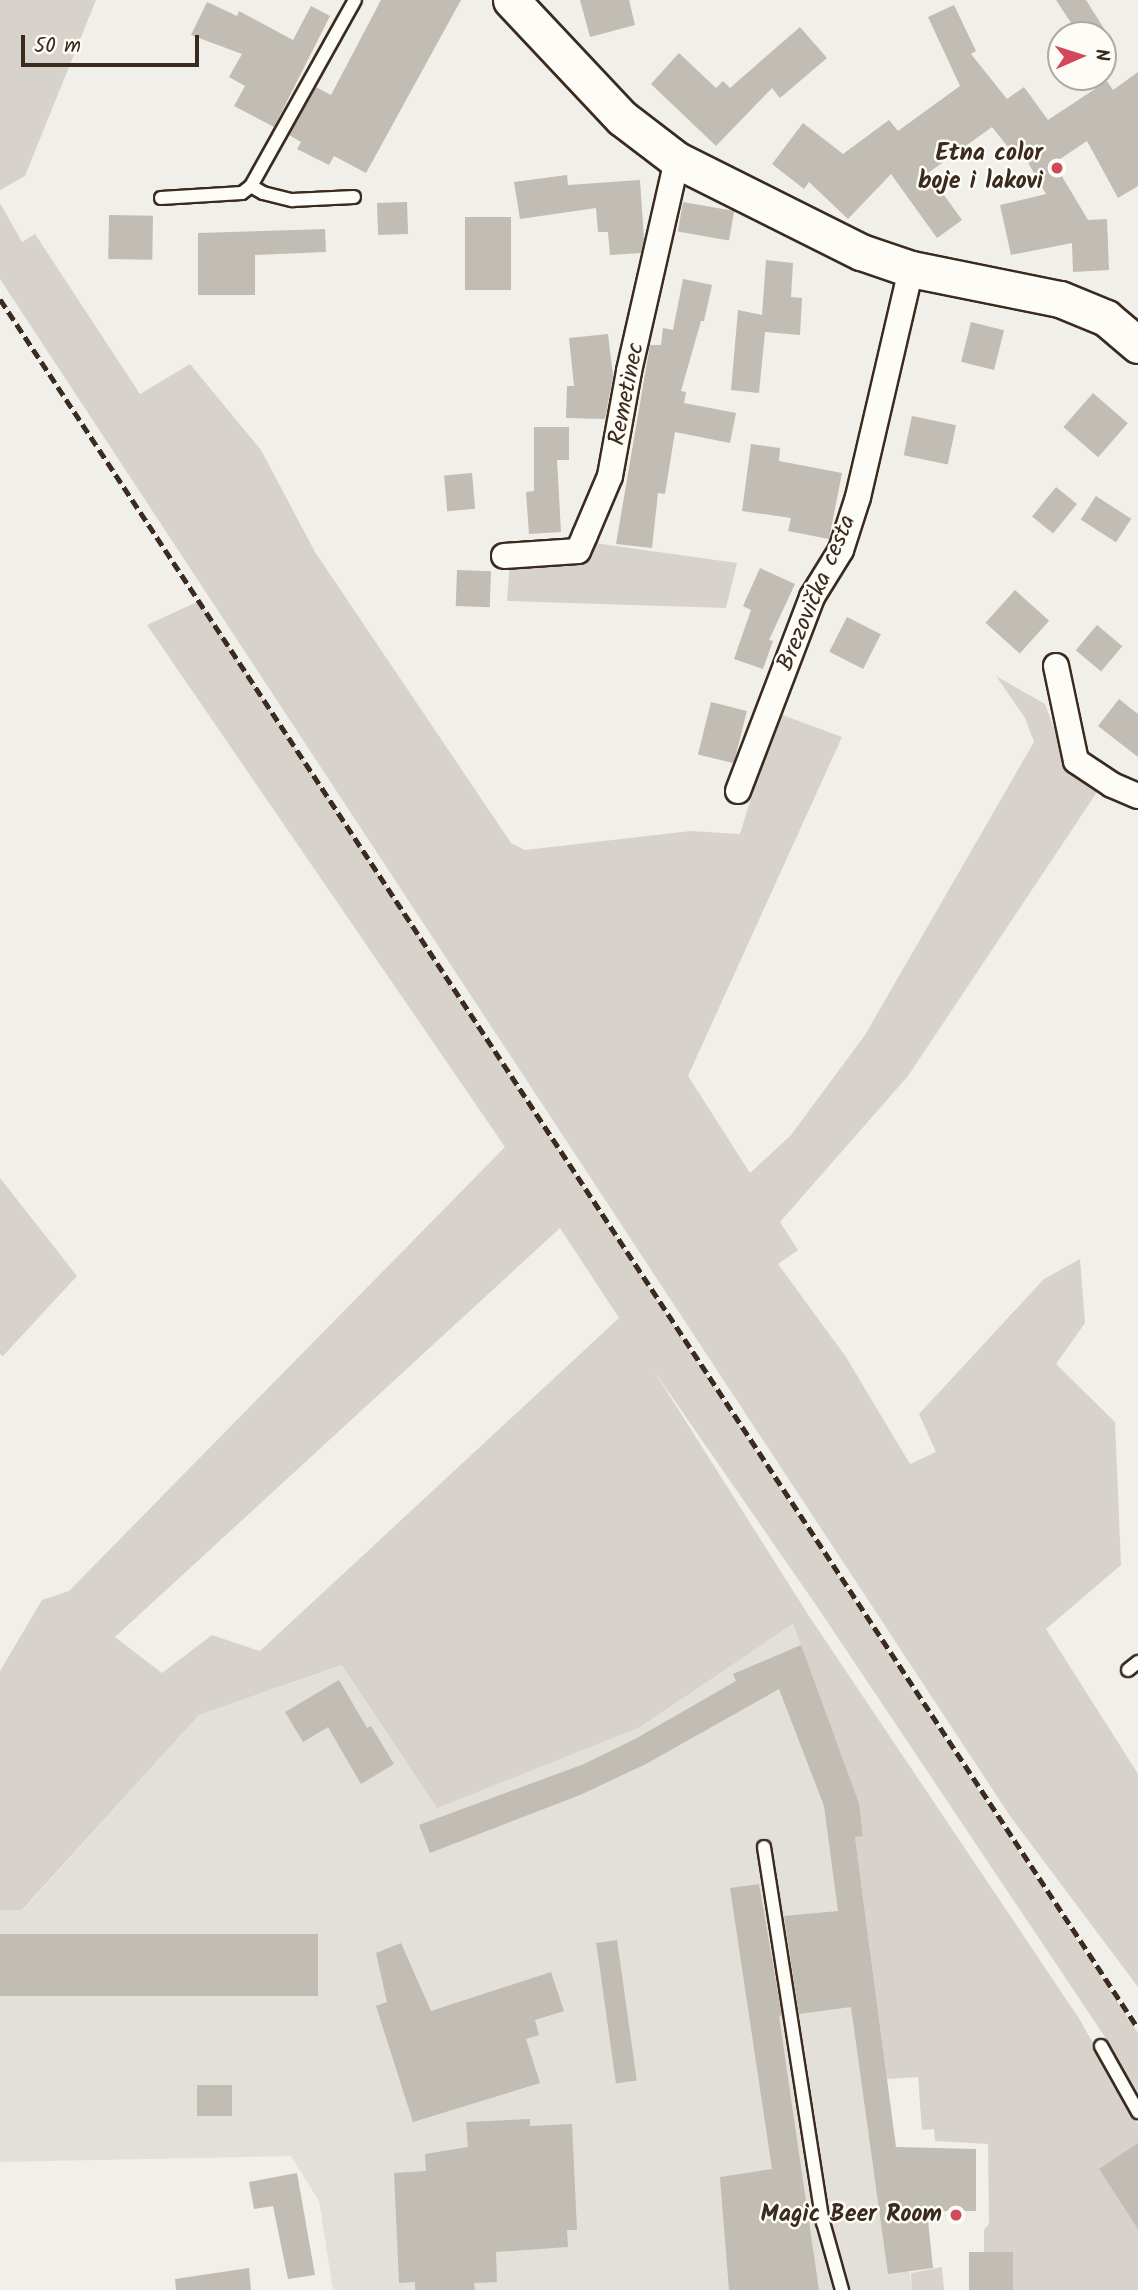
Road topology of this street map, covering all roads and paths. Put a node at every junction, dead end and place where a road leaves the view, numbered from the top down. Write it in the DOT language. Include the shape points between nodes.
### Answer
graph roads {
  1 [pos="355,0"];
  2 [pos="511,0"];
  3 [pos="677,160"];
  4 [pos="251,186"];
  5 [pos="354,197"];
  6 [pos="161,198"];
  7 [pos="911,269"];
  8 [pos="1138,345"];
  9 [pos="504,556"];
  10 [pos="1056,666"];
  11 [pos="738,791"];
  12 [pos="1138,796"];
  13 [pos="764,1847"];
  14 [pos="1101,2046"];
  15 [pos="1138,2112"];
  16 [pos="842,2290"];
  1 -- 4 [label="lane"];
  2 -- 3 [label="main road" via="622,118"];
  3 -- 7 [label="main road" via="815,232"];
  3 -- 9 [label="street, Remetinec" via="612,466 585,536 578,551"];
  4 -- 5 [label="lane" via="292,200"];
  4 -- 6 [label="lane" via="242,193"];
  7 -- 8 [label="main road" via="1060,299 1106,318"];
  7 -- 11 [label="street, Brezovička cesta" via="841,551 812,597"];
  10 -- 12 [label="street" via="1076,761"];
  13 -- 16 [label="lane" via="822,2222"];
  14 -- 15 [label="lane"];
}
